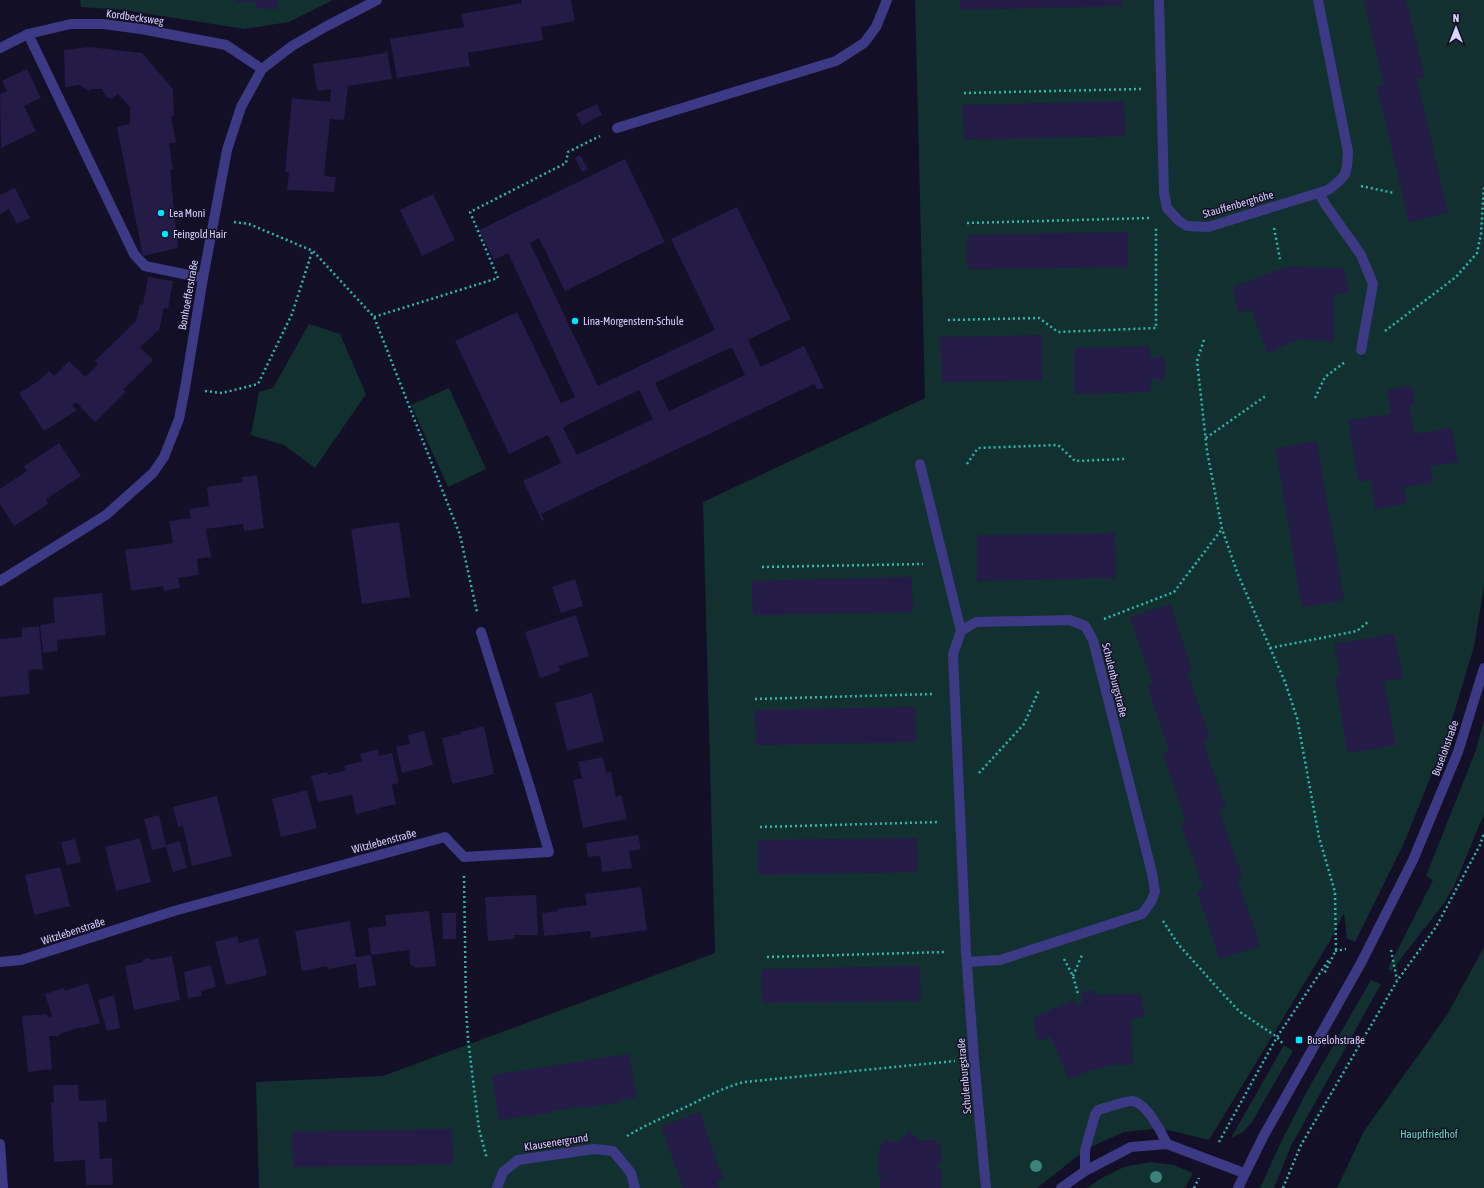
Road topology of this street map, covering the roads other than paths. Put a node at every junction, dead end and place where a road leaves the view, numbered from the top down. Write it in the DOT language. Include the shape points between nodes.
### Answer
graph roads {
  1 [pos="377,0"];
  2 [pos="887,0"];
  3 [pos="1159,0"];
  4 [pos="1318,0"];
  5 [pos="28,34"];
  6 [pos="0,48"];
  7 [pos="262,69"];
  8 [pos="617,128"];
  9 [pos="1319,193"];
  10 [pos="203,278"];
  11 [pos="1362,350"];
  12 [pos="920,464"];
  13 [pos="0,581"];
  14 [pos="961,631"];
  15 [pos="481,632"];
  16 [pos="1484,668"];
  17 [pos="966,957"];
  18 [pos="0,962"];
  19 [pos="0,1144"];
  20 [pos="1167,1144"];
  21 [pos="1085,1171"];
  22 [pos="1244,1173"];
  23 [pos="4,1188"];
  24 [pos="497,1188"];
  25 [pos="635,1188"];
  26 [pos="986,1188"];
  27 [pos="1061,1188"];
  28 [pos="1238,1188"];
  1 -- 7 [label="street, Bonhoefferstraße" via="318,30"];
  2 -- 8 [label="street" via="876,27 864,42 836,61"];
  3 -- 9 [label="street, Stauffenberghöhe" via="1164,193 1167,208 1179,221 1188,226 1208,227"];
  4 -- 9 [label="street, Stauffenberghöhe" via="1348,152 1347,170 1342,180"];
  5 -- 6 [label="street, Kordbecksweg"];
  5 -- 7 [label="street, Kordbecksweg" via="71,24 103,24 226,45"];
  5 -- 10 [label="street" via="134,254 145,266"];
  7 -- 10 [label="street, Bonhoefferstraße" via="242,106 227,150"];
  9 -- 11 [label="street" via="1360,255 1373,284"];
  10 -- 13 [label="street, Bonhoefferstraße" via="179,419 164,457 153,473 106,515"];
  12 -- 14 [label="street"];
  14 -- 17 [label="street, Schulenburgstraße" via="953,654"];
  14 -- 17 [label="street, Schulenburgstraße" via="976,622 1070,620 1085,626 1092,640 1155,892 1142,914 1000,960"];
  15 -- 18 [label="street, Witzlebenstraße" via="550,852 464,856 445,837 174,911 21,960"];
  16 -- 22 [label="street, Buselohstraße" via="1458,752 1414,860 1364,957"];
  17 -- 26 [label="street, Schulenburgstraße"];
  19 -- 23 [label="street"];
  20 -- 21 [label="street" via="1131,1147"];
  20 -- 21 [label="street" via="1160,1128 1140,1104 1132,1101 1098,1110 1085,1150"];
  20 -- 22 [label="street"];
  21 -- 27 [label="street"];
  22 -- 28 [label="street, Buselohstraße"];
  24 -- 25 [label="street, Klausenergrund" via="503,1172 518,1160 594,1149 613,1151 631,1173"];
}
